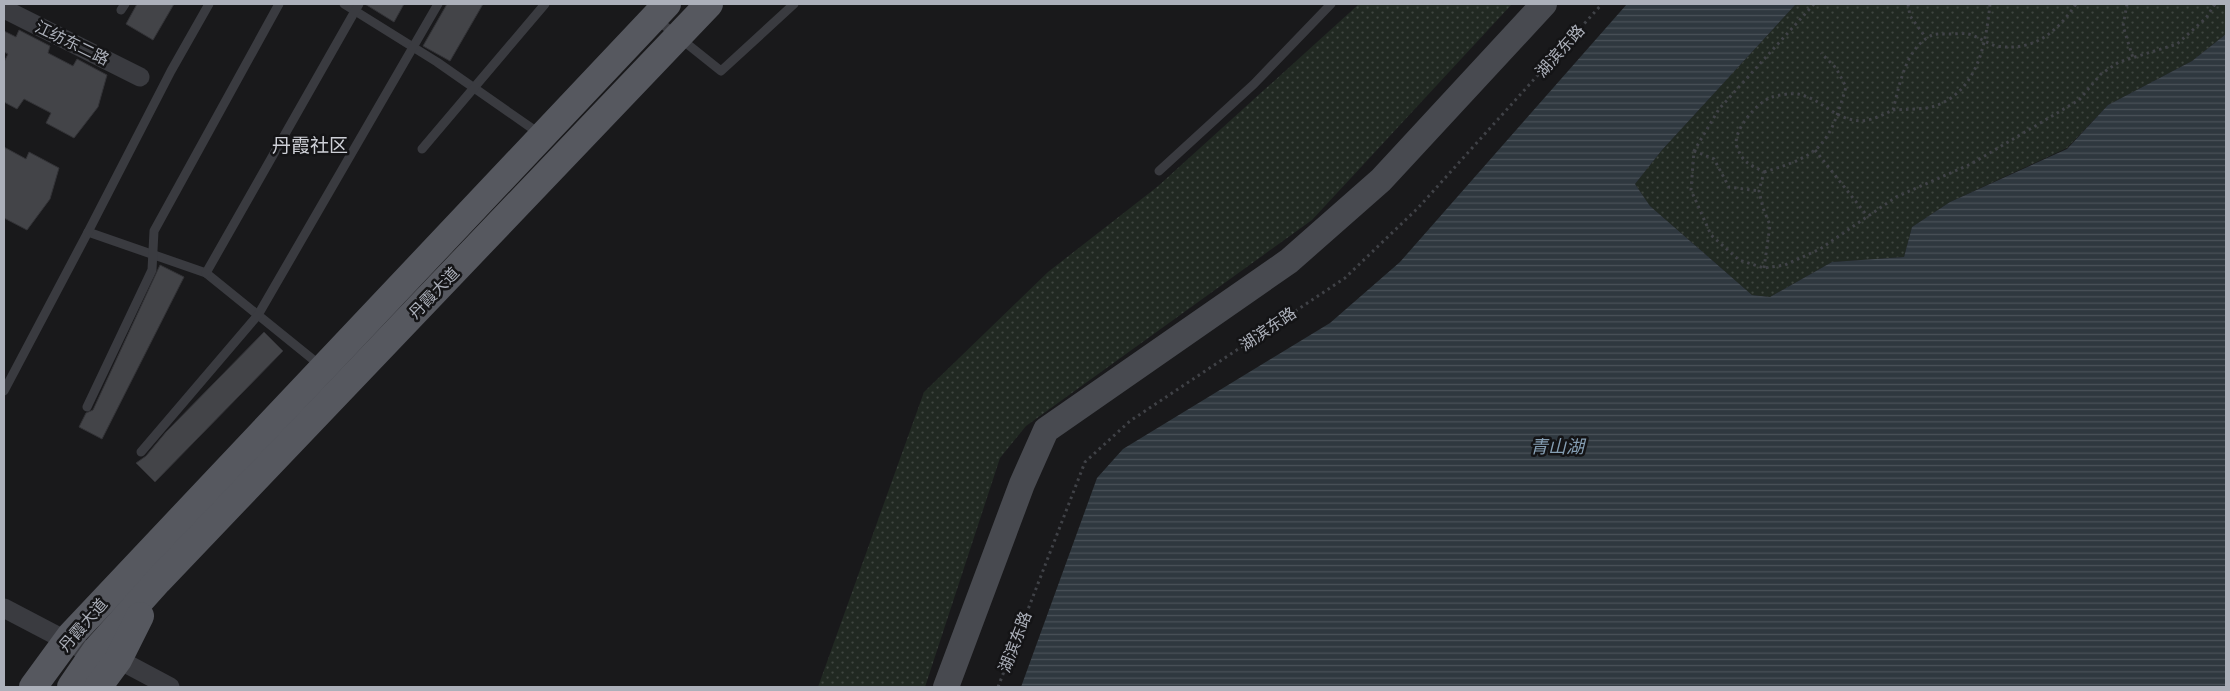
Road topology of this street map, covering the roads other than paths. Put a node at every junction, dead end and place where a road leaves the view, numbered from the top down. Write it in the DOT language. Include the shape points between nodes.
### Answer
graph roads {
  1 [pos="209,4"];
  2 [pos="280,4"];
  3 [pos="344,4"];
  4 [pos="438,4"];
  5 [pos="545,4"];
  6 [pos="709,4"];
  7 [pos="794,4"];
  8 [pos="1331,4"];
  9 [pos="1544,4"];
  10 [pos="357,7"];
  11 [pos="4,9"];
  12 [pos="660,11"];
  13 [pos="679,38"];
  14 [pos="413,47"];
  15 [pos="140,77"];
  16 [pos="474,88"];
  17 [pos="542,136"];
  18 [pos="422,149"];
  19 [pos="1159,171"];
  20 [pos="88,232"];
  21 [pos="153,253"];
  22 [pos="206,273"];
  23 [pos="258,315"];
  24 [pos="323,368"];
  25 [pos="4,391"];
  26 [pos="87,407"];
  27 [pos="141,452"];
  28 [pos="4,608"];
  29 [pos="90,649"];
  30 [pos="33,687"];
  31 [pos="53,687"];
  32 [pos="71,687"];
  33 [pos="98,687"];
  34 [pos="170,687"];
  35 [pos="946,687"];
  1 -- 20 [label="lane"];
  2 -- 21 [label="lane" via="154,231"];
  3 -- 10 [label="lane"];
  4 -- 14 [label="lane"];
  5 -- 16 [label="lane"];
  6 -- 13 [label="main road, 丹霞大道"];
  7 -- 13 [label="lane" via="720,71"];
  8 -- 19 [label="lane" via="1254,84"];
  9 -- 35 [label="street" via="1381,180 1290,261 1046,430 1022,484"];
  10 -- 14 [label="lane"];
  10 -- 22 [label="lane"];
  11 -- 15 [label="street, 江纺东二路"];
  12 -- 13 [label="lane"];
  12 -- 17 [label="main road, 丹霞大道"];
  13 -- 29 [label="main road, 丹霞大道"];
  14 -- 16 [label="lane"];
  14 -- 23 [label="lane"];
  16 -- 17 [label="lane"];
  16 -- 18 [label="lane"];
  17 -- 24 [label="main road, 丹霞大道"];
  20 -- 21 [label="lane"];
  20 -- 25 [label="lane"];
  21 -- 22 [label="lane"];
  21 -- 26 [label="lane" via="152,270"];
  22 -- 23 [label="lane"];
  23 -- 24 [label="lane"];
  23 -- 27 [label="lane"];
  24 -- 29 [label="main road, 丹霞大道" via="137,566"];
  28 -- 29 [label="street"];
  29 -- 30 [label="main road, 丹霞大道"];
  29 -- 31 [label="main road, 丹霞大道"];
  29 -- 32 [label="main road, 丹霞大道"];
  29 -- 33 [label="main road, 丹霞大道"];
  29 -- 34 [label="street"];
}
